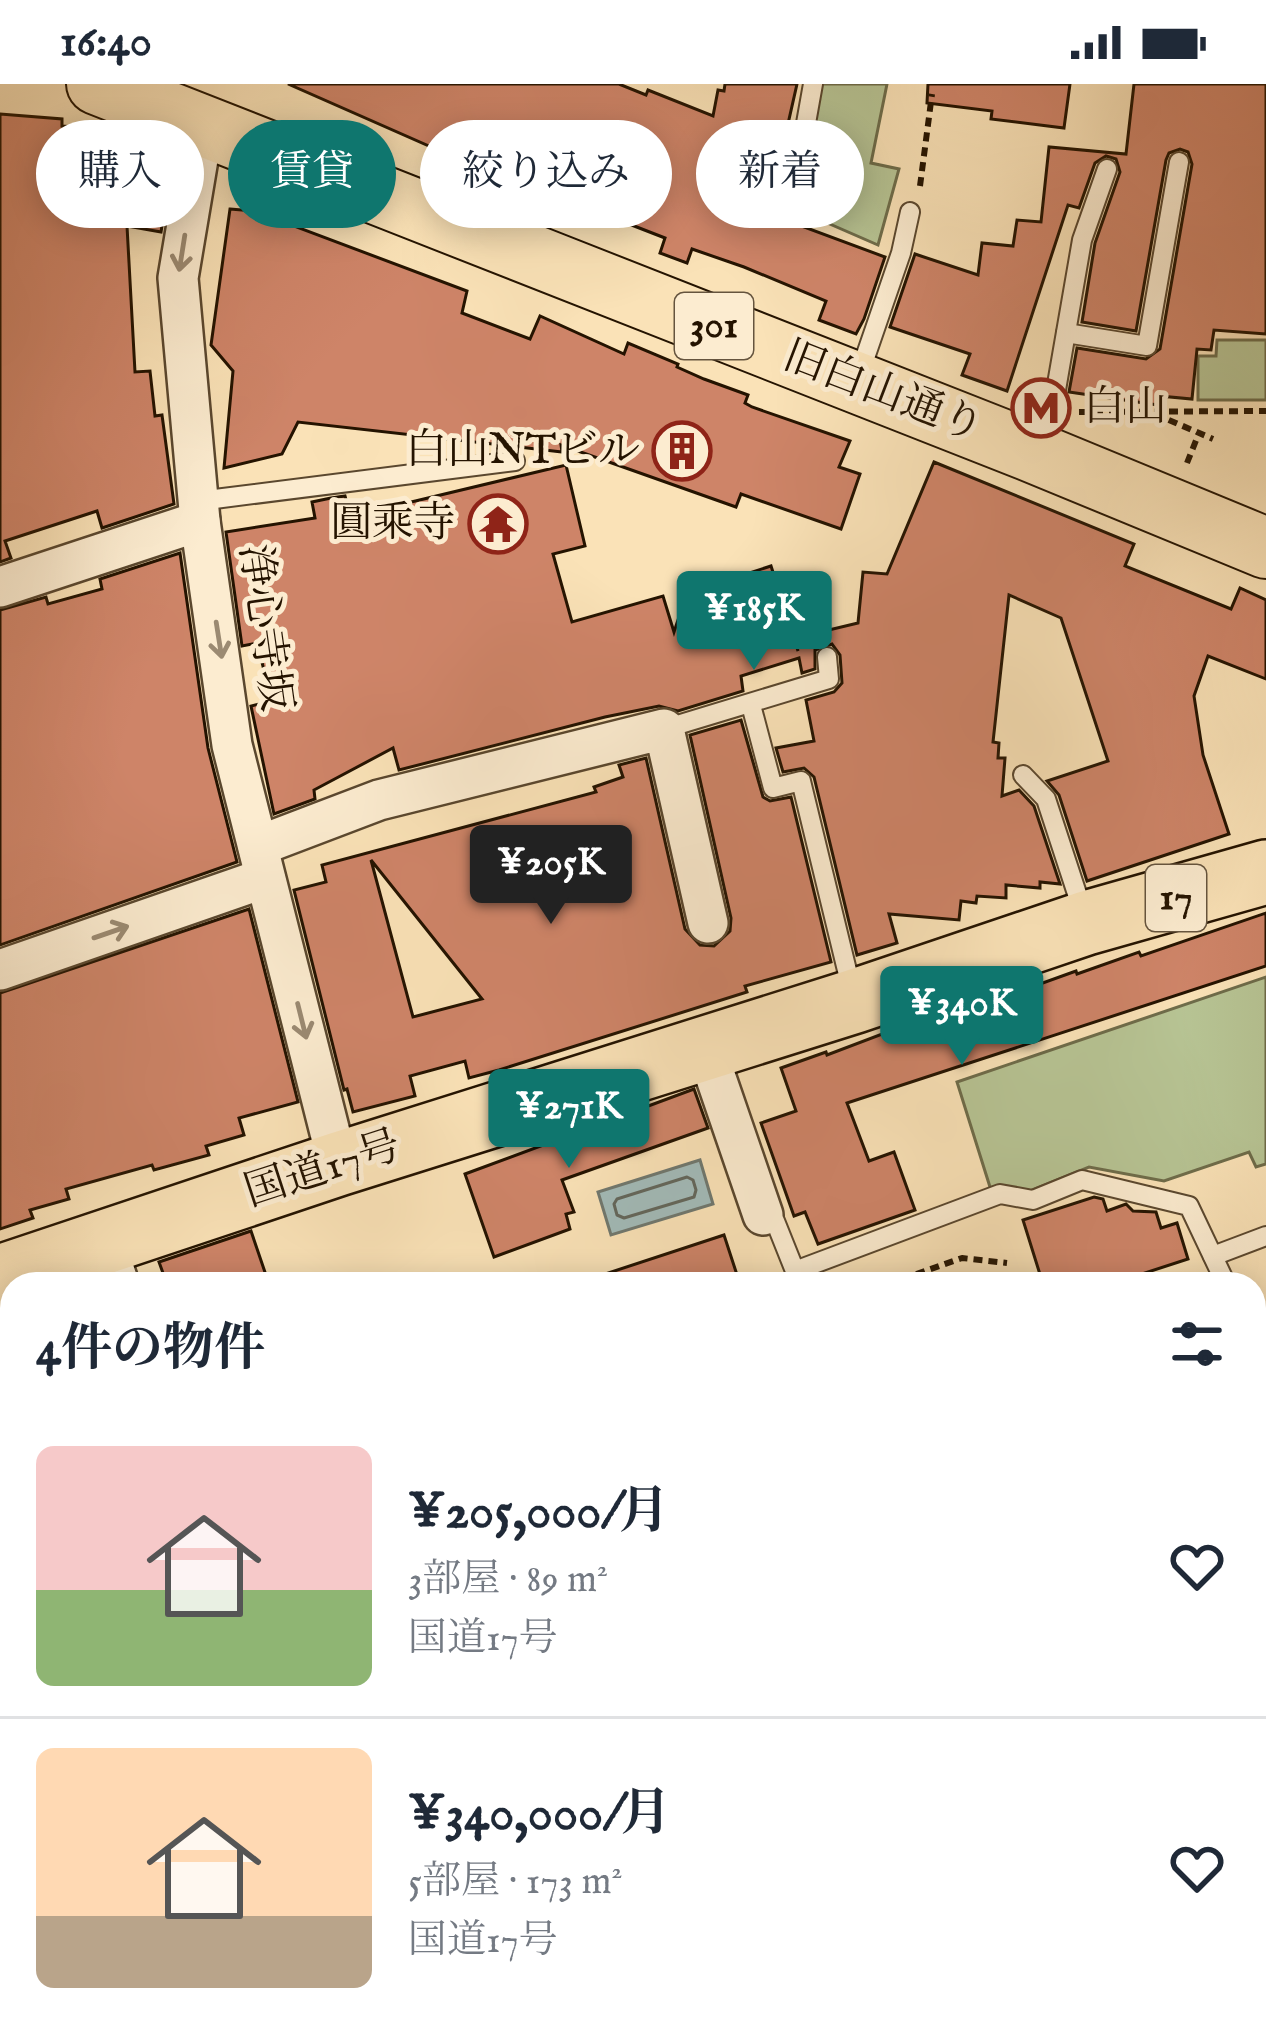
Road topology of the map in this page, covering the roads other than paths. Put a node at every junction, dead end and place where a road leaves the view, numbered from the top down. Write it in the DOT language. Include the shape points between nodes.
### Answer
graph roads {
  1 [pos="97,84"];
  2 [pos="813,84"];
  3 [pos="163,92"];
  4 [pos="806,120"];
  5 [pos="1179,162"];
  6 [pos="1107,169"];
  7 [pos="910,212"];
  8 [pos="1066,333"];
  9 [pos="856,382"];
  10 [pos="1040,431"];
  11 [pos="515,460"];
  12 [pos="200,511"];
  13 [pos="1266,548"];
  14 [pos="0,587"];
  15 [pos="827,657"];
  16 [pos="751,705"];
  17 [pos="664,729"];
  18 [pos="1023,775"];
  19 [pos="262,862"];
  20 [pos="1266,872"];
  21 [pos="708,923"];
  22 [pos="1086,923"];
  23 [pos="0,970"];
  24 [pos="855,1001"];
  25 [pos="705,1046"];
  26 [pos="338,1164"];
  27 [pos="764,1215"];
  28 [pos="1266,1236"];
  29 [pos="1213,1256"];
  30 [pos="112,1263"];
  31 [pos="40,1272"];
  32 [pos="1220,1272"];
  1 -- 3 [label="main road, 旧白山通り / 301"];
  2 -- 4 [label="lane"];
  3 -- 9 [label="main road, 旧白山通り / 301" via="252,148"];
  3 -- 12 [label="street, 浄心寺坂, one-way" via="198,159 178,278"];
  5 -- 8 [label="lane" via="1147,346"];
  6 -- 8 [label="lane" via="1082,240"];
  7 -- 9 [label="lane"];
  8 -- 10 [label="lane"];
  9 -- 10 [label="main road, 旧白山通り / 301"];
  10 -- 13 [label="main road, 旧白山通り / 301"];
  11 -- 12 [label="lane"];
  12 -- 14 [label="street"];
  12 -- 19 [label="street, 浄心寺坂, one-way" via="232,745"];
  15 -- 16 [label="lane" via="830,680"];
  16 -- 17 [label="lane"];
  16 -- 24 [label="lane" via="773,788 801,781"];
  17 -- 19 [label="street" via="380,800"];
  17 -- 21 [label="street"];
  18 -- 22 [label="lane" via="1046,800"];
  23 -- 19 [label="street, one-way"];
  19 -- 26 [label="street, 浄心寺坂, one-way"];
  20 -- 22 [label="highway, 国道17号 / 17"];
  22 -- 24 [label="highway, 国道17号 / 17"];
  24 -- 25 [label="highway, 国道17号 / 17"];
  25 -- 26 [label="highway, 国道17号 / 17"];
  25 -- 27 [label="street"];
  26 -- 30 [label="highway, 国道17号 / 17"];
  27 -- 29 [label="lane" via="775,1220 795,1271 1000,1193 1033,1200 1082,1180 1189,1206"];
  28 -- 29 [label="lane"];
  29 -- 32 [label="lane"];
  30 -- 31 [label="highway, 国道17号 / 17"];
}
